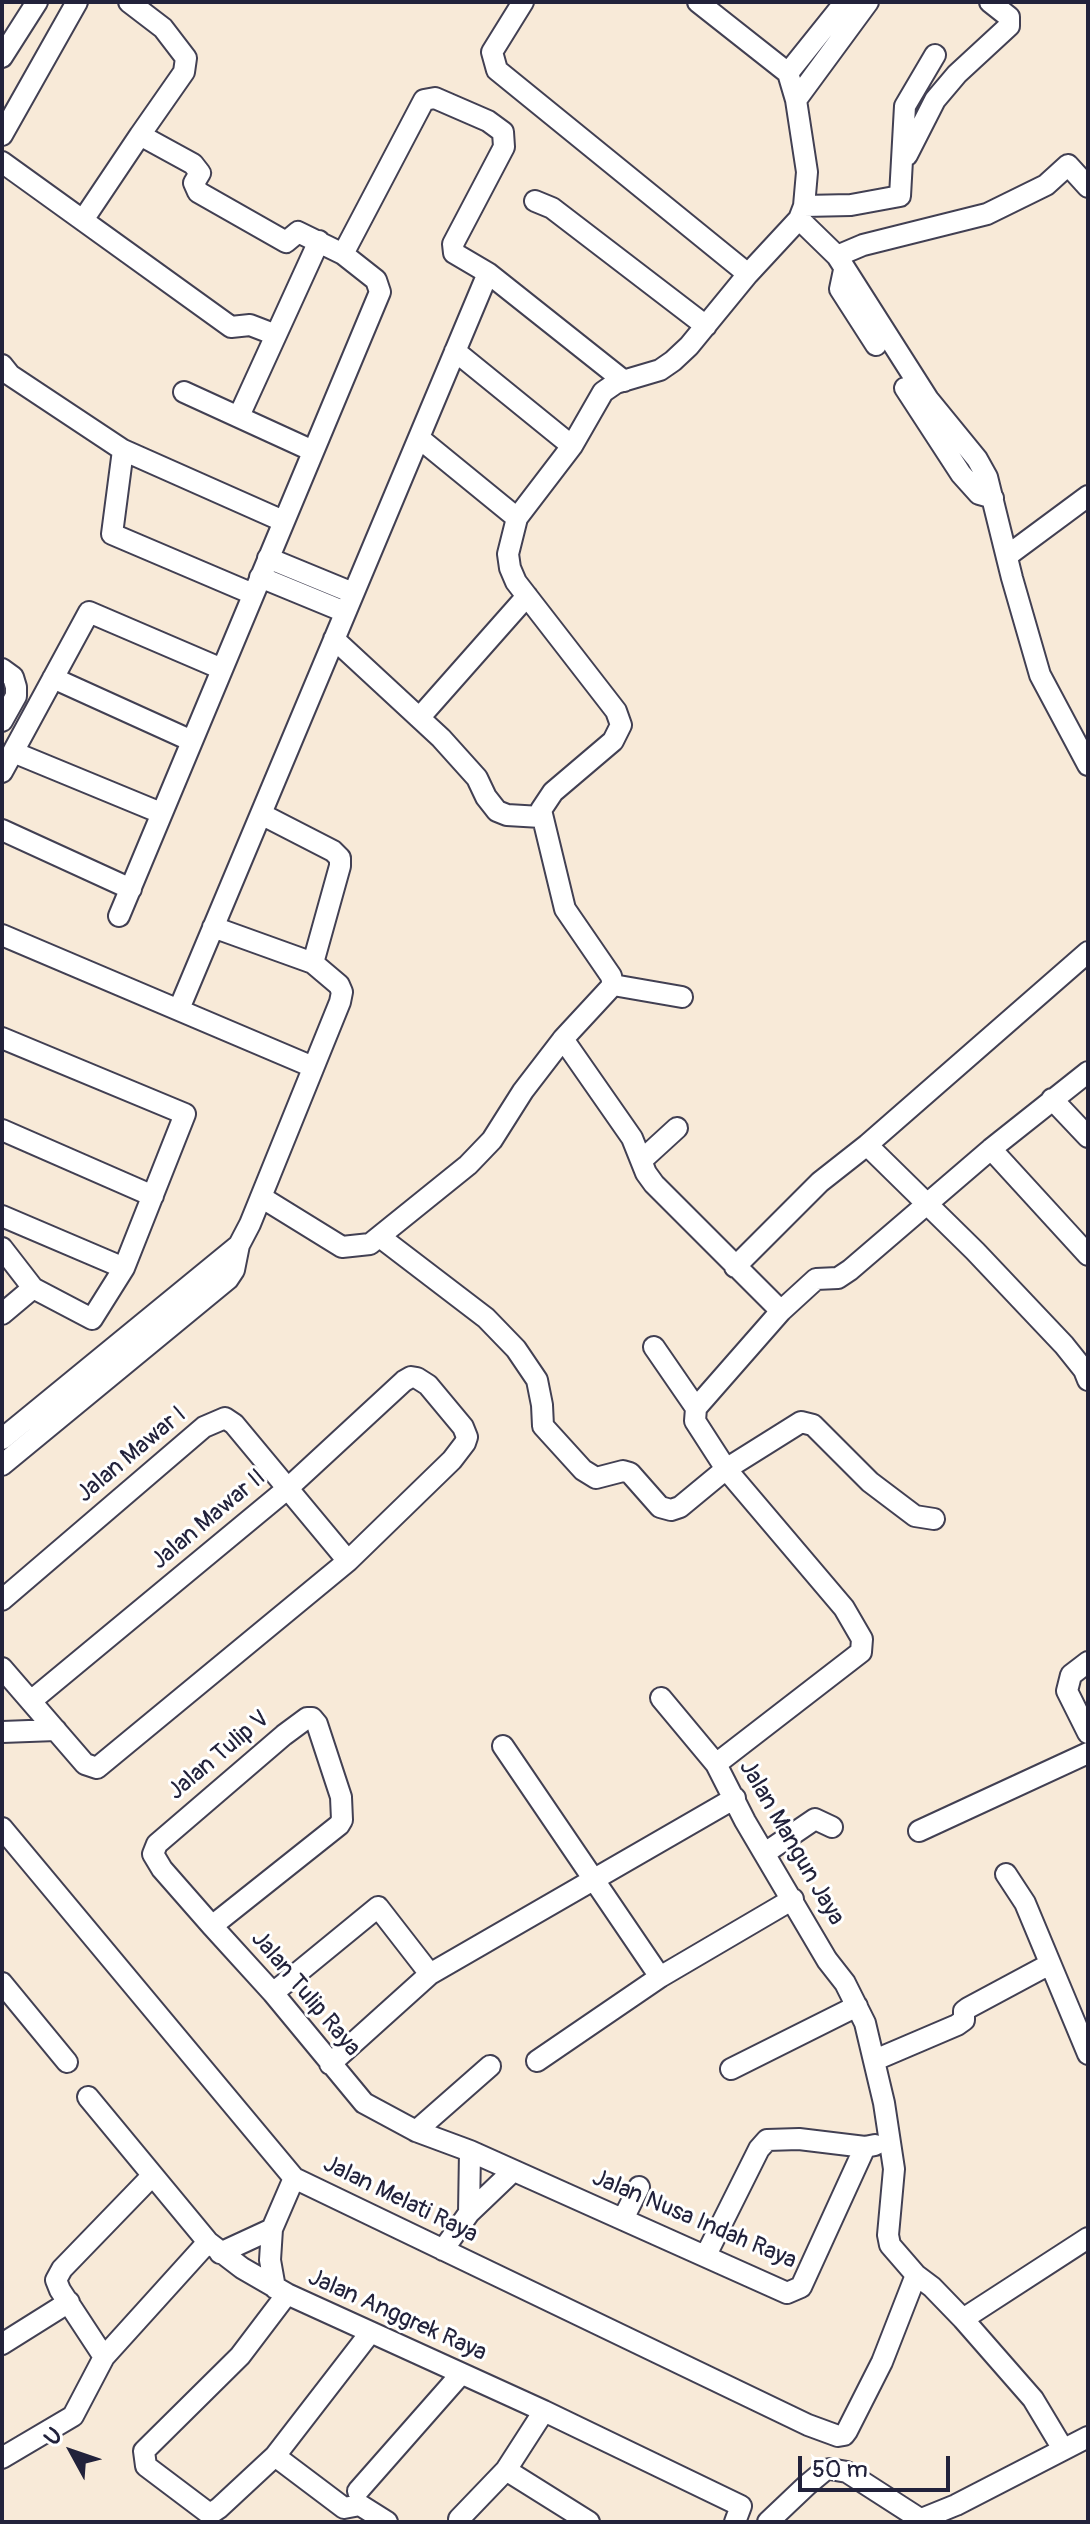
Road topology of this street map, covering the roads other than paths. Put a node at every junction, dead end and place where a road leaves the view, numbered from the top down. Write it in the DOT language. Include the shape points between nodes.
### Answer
graph roads {
  1 [pos="37,2"];
  2 [pos="77,2"];
  3 [pos="129,2"];
  4 [pos="523,2"];
  5 [pos="698,2"];
  6 [pos="868,2"];
  7 [pos="990,2"];
  8 [pos="843,3"];
  9 [pos="2,57"];
  10 [pos="788,73"];
  11 [pos="957,74"];
  12 [pos="796,100"];
  13 [pos="2,135"];
  14 [pos="140,135"];
  15 [pos="2,162"];
  16 [pos="904,162"];
  17 [pos="1088,187"];
  18 [pos="535,201"];
  19 [pos="801,212"];
  20 [pos="83,220"];
  21 [pos="319,241"];
  22 [pos="343,254"];
  23 [pos="840,263"];
  24 [pos="488,273"];
  25 [pos="748,274"];
  26 [pos="706,326"];
  27 [pos="276,335"];
  28 [pos="455,351"];
  29 [pos="2,365"];
  30 [pos="624,381"];
  31 [pos="184,392"];
  32 [pos="239,416"];
  33 [pos="419,438"];
  34 [pos="572,446"];
  35 [pos="123,450"];
  36 [pos="313,451"];
  37 [pos="1088,496"];
  38 [pos="517,518"];
  39 [pos="283,521"];
  40 [pos="1007,556"];
  41 [pos="260,576"];
  42 [pos="353,593"];
  43 [pos="527,596"];
  44 [pos="345,612"];
  45 [pos="334,639"];
  46 [pos="2,669"];
  47 [pos="222,669"];
  48 [pos="53,678"];
  49 [pos="420,717"];
  50 [pos="2,721"];
  51 [pos="192,741"];
  52 [pos="13,752"];
  53 [pos="1088,765"];
  54 [pos="2,772"];
  55 [pos="161,813"];
  56 [pos="261,814"];
  57 [pos="541,817"];
  58 [pos="2,830"];
  59 [pos="131,889"];
  60 [pos="119,916"];
  61 [pos="213,927"];
  62 [pos="2,935"];
  63 [pos="1088,952"];
  64 [pos="313,963"];
  65 [pos="613,985"];
  66 [pos="682,997"];
  67 [pos="179,1009"];
  68 [pos="2,1038"];
  69 [pos="563,1039"];
  70 [pos="313,1067"];
  71 [pos="1088,1072"];
  72 [pos="1052,1099"];
  73 [pos="677,1128"];
  74 [pos="2,1130"];
  75 [pos="1088,1137"];
  76 [pos="867,1145"];
  77 [pos="991,1149"];
  78 [pos="642,1160"];
  79 [pos="153,1196"];
  80 [pos="261,1197"];
  81 [pos="926,1203"];
  82 [pos="2,1216"];
  83 [pos="380,1237"];
  84 [pos="239,1245"];
  85 [pos="2,1248"];
  86 [pos="1088,1255"];
  87 [pos="735,1267"];
  88 [pos="124,1268"];
  89 [pos="33,1288"];
  90 [pos="781,1311"];
  91 [pos="2,1314"];
  92 [pos="92,1319"];
  93 [pos="120,1340"];
  94 [pos="654,1347"];
  95 [pos="1087,1372"];
  96 [pos="696,1408"];
  97 [pos="2,1439"];
  98 [pos="2,1465"];
  99 [pos="726,1469"];
  100 [pos="287,1489"];
  101 [pos="934,1519"];
  102 [pos="348,1561"];
  103 [pos="2,1600"];
  104 [pos="1088,1662"];
  105 [pos="3,1674"];
  106 [pos="661,1698"];
  107 [pos="31,1701"];
  108 [pos="56,1730"];
  109 [pos="2,1732"];
  110 [pos="1088,1733"];
  111 [pos="503,1746"];
  112 [pos="1088,1753"];
  113 [pos="716,1764"];
  114 [pos="735,1798"];
  115 [pos="832,1827"];
  116 [pos="2,1828"];
  117 [pos="919,1831"];
  118 [pos="157,1844"];
  119 [pos="765,1853"];
  120 [pos="1006,1874"];
  121 [pos="596,1880"];
  122 [pos="793,1899"];
  123 [pos="212,1926"];
  124 [pos="1050,1964"];
  125 [pos="430,1974"];
  126 [pos="660,1977"];
  127 [pos="2,1983"];
  128 [pos="273,1993"];
  129 [pos="9,2006"];
  130 [pos="857,2006"];
  131 [pos="1088,2054"];
  132 [pos="875,2060"];
  133 [pos="537,2061"];
  134 [pos="67,2062"];
  135 [pos="330,2064"];
  136 [pos="490,2066"];
  137 [pos="731,2069"];
  138 [pos="88,2097"];
  139 [pos="416,2131"];
  140 [pos="888,2142"];
  141 [pos="865,2147"];
  142 [pos="470,2151"];
  143 [pos="513,2171"];
  144 [pos="152,2176"];
  145 [pos="294,2178"];
  146 [pos="639,2187"];
  147 [pos="469,2213"];
  148 [pos="623,2219"];
  149 [pos="272,2229"];
  150 [pos="1088,2238"];
  151 [pos="214,2247"];
  152 [pos="443,2250"];
  153 [pos="706,2255"];
  154 [pos="916,2275"];
  155 [pos="281,2291"];
  156 [pos="69,2302"];
  157 [pos="963,2319"];
  158 [pos="370,2333"];
  159 [pos="2,2344"];
  160 [pos="104,2357"];
  161 [pos="461,2374"];
  162 [pos="544,2411"];
  163 [pos="1088,2437"];
  164 [pos="1063,2449"];
  165 [pos="275,2456"];
  166 [pos="2,2458"];
  167 [pos="506,2470"];
  168 [pos="358,2491"];
  169 [pos="738,2514"];
  170 [pos="338,2515"];
  171 [pos="459,2519"];
  172 [pos="917,2521"];
  173 [pos="387,2522"];
  174 [pos="589,2522"];
  175 [pos="768,2522"];
  1 -- 9 [label="street"];
  2 -- 13 [label="street"];
  3 -- 14 [label="street" via="163,28 186,58 184,72"];
  4 -- 25 [label="street" via="492,52 497,70"];
  5 -- 10 [label="street"];
  6 -- 12 [label="street"];
  7 -- 11 [label="street" via="1009,17 1009,26"];
  8 -- 10 [label="street"];
  10 -- 12 [label="street"];
  11 -- 16 [label="street" via="927,111"];
  11 -- 16 [label="street" via="928,48 905,106"];
  12 -- 19 [label="street" via="807,172"];
  14 -- 20 [label="street"];
  14 -- 21 [label="street" via="193,164 200,173 194,183 198,192 286,242 298,232"];
  15 -- 20 [label="street"];
  16 -- 19 [label="street" via="898,197"];
  17 -- 23 [label="street" via="1068,165 1046,185 987,214 863,245"];
  18 -- 26 [label="street" via="552,208"];
  19 -- 23 [label="street"];
  19 -- 25 [label="street"];
  20 -- 27 [label="street" via="231,327 250,325"];
  21 -- 22 [label="street"];
  21 -- 27 [label="street"];
  22 -- 24 [label="street" via="424,100 432,97 488,121 504,136 504,147 452,249"];
  22 -- 36 [label="street" via="376,280 380,292"];
  23 -- 40 [label="street" via="910,383 977,459 987,477"];
  24 -- 28 [label="street"];
  24 -- 30 [label="street"];
  25 -- 26 [label="street"];
  26 -- 30 [label="street" via="660,370"];
  27 -- 32 [label="street"];
  28 -- 33 [label="street"];
  28 -- 34 [label="street"];
  29 -- 35 [label="street"];
  30 -- 34 [label="street" via="603,392"];
  31 -- 32 [label="street"];
  32 -- 36 [label="street"];
  33 -- 38 [label="street"];
  33 -- 42 [label="street"];
  34 -- 38 [label="street"];
  35 -- 39 [label="street"];
  35 -- 41 [label="street" via="112,534"];
  36 -- 39 [label="street"];
  37 -- 40 [label="street"];
  38 -- 43 [label="street" via="508,554"];
  39 -- 41 [label="street"];
  40 -- 53 [label="street" via="1040,675"];
  41 -- 42 [label="street"];
  41 -- 44 [label="street"];
  41 -- 47 [label="street"];
  42 -- 44 [label="street"];
  43 -- 49 [label="street"];
  43 -- 57 [label="street" via="616,711 621,725 613,741 553,792"];
  44 -- 45 [label="street"];
  45 -- 49 [label="street"];
  45 -- 56 [label="street"];
  46 -- 50 [label="street" via="13,677 16,696"];
  47 -- 48 [label="street" via="89,612"];
  47 -- 51 [label="street"];
  48 -- 51 [label="street"];
  48 -- 52 [label="street"];
  49 -- 57 [label="street" via="477,778 497,811"];
  51 -- 55 [label="street"];
  52 -- 54 [label="street"];
  52 -- 55 [label="street"];
  55 -- 59 [label="street"];
  56 -- 61 [label="street"];
  56 -- 64 [label="street" via="340,858"];
  57 -- 65 [label="street" via="565,909"];
  58 -- 59 [label="street"];
  59 -- 60 [label="street"];
  61 -- 64 [label="street"];
  61 -- 67 [label="street"];
  62 -- 67 [label="street"];
  63 -- 76 [label="street"];
  64 -- 70 [label="street" via="342,992"];
  65 -- 66 [label="street"];
  65 -- 69 [label="street"];
  67 -- 70 [label="street"];
  68 -- 79 [label="street" via="184,1112"];
  69 -- 78 [label="street"];
  69 -- 83 [label="street" via="492,1140"];
  70 -- 80 [label="street"];
  71 -- 72 [label="street"];
  72 -- 75 [label="street"];
  72 -- 77 [label="street"];
  73 -- 78 [label="street"];
  74 -- 79 [label="street"];
  76 -- 81 [label="street"];
  76 -- 87 [label="street" via="820,1182"];
  77 -- 81 [label="street"];
  77 -- 86 [label="street"];
  78 -- 87 [label="street" via="662,1195"];
  79 -- 88 [label="street"];
  80 -- 83 [label="street" via="342,1247 370,1244"];
  80 -- 84 [label="street"];
  81 -- 90 [label="street" via="850,1270 838,1278 816,1279"];
  81 -- 95 [label="street"];
  82 -- 88 [label="street"];
  83 -- 99 [label="street" via="486,1318 516,1349 537,1380 543,1426 583,1470 601,1478 630,1473 660,1507 669,1510"];
  84 -- 93 [label="street"];
  84 -- 98 [label="street" via="228,1279"];
  85 -- 89 [label="street"];
  87 -- 90 [label="street"];
  88 -- 92 [label="street"];
  89 -- 91 [label="street"];
  89 -- 92 [label="street"];
  90 -- 96 [label="street"];
  92 -- 93 [label="street"];
  93 -- 97 [label="street"];
  94 -- 96 [label="street, Jalan Mangun Jaya"];
  96 -- 99 [label="street, Jalan Mangun Jaya" via="695,1421"];
  99 -- 101 [label="street" via="801,1422 813,1425 870,1482 915,1516"];
  99 -- 113 [label="street, Jalan Mangun Jaya" via="844,1608 862,1639 861,1652"];
  100 -- 102 [label="street"];
  100 -- 102 [label="street, Jalan Mawar II" via="404,1381 417,1378 428,1385 463,1427 465,1443"];
  100 -- 103 [label="street, Jalan Mawar I" via="234,1424 217,1420"];
  100 -- 107 [label="street, Jalan Mawar II"];
  102 -- 108 [label="street" via="103,1765 87,1767"];
  104 -- 110 [label="street" via="1074,1671 1067,1691"];
  105 -- 107 [label="street"];
  106 -- 113 [label="street"];
  107 -- 108 [label="street"];
  108 -- 109 [label="street"];
  111 -- 121 [label="street"];
  112 -- 117 [label="street"];
  113 -- 114 [label="street, Jalan Mangun Jaya"];
  114 -- 119 [label="street, Jalan Mangun Jaya"];
  114 -- 121 [label="street"];
  115 -- 119 [label="street" via="815,1819"];
  116 -- 145 [label="street, Jalan Melati Raya"];
  118 -- 123 [label="street, Jalan Tulip Raya" via="155,1859"];
  118 -- 123 [label="street, Jalan Tulip V" via="284,1735 307,1718 317,1724 341,1797 339,1825"];
  119 -- 122 [label="street, Jalan Mangun Jaya"];
  120 -- 124 [label="street" via="1025,1903"];
  121 -- 125 [label="street"];
  121 -- 126 [label="street"];
  122 -- 126 [label="street"];
  122 -- 130 [label="street, Jalan Mangun Jaya"];
  123 -- 128 [label="street, Jalan Tulip Raya"];
  124 -- 131 [label="street"];
  124 -- 132 [label="street" via="968,2008 957,2025"];
  125 -- 128 [label="street" via="378,1907"];
  125 -- 135 [label="street"];
  126 -- 133 [label="street"];
  127 -- 129 [label="street"];
  128 -- 135 [label="street, Jalan Tulip Raya"];
  129 -- 134 [label="street"];
  130 -- 132 [label="street, Jalan Mangun Jaya"];
  130 -- 137 [label="street"];
  132 -- 140 [label="street, Jalan Mangun Jaya"];
  135 -- 139 [label="street, Jalan Tulip Raya" via="364,2103"];
  136 -- 139 [label="street"];
  138 -- 144 [label="street, Jalan Anggrek Raya"];
  139 -- 142 [label="street, Jalan Tulip Raya"];
  140 -- 141 [label="street"];
  140 -- 154 [label="street, Jalan Mangun Jaya" via="894,2169 890,2245"];
  141 -- 153 [label="street" via="770,2140 759,2149"];
  141 -- 153 [label="street, Jalan Nusa Indah Raya" via="801,2287 794,2292"];
  142 -- 143 [label="street, Jalan Nusa Indah Raya"];
  142 -- 147 [label="street"];
  143 -- 147 [label="street"];
  143 -- 148 [label="street, Jalan Nusa Indah Raya"];
  144 -- 151 [label="street, Jalan Anggrek Raya"];
  144 -- 156 [label="street" via="58,2274 57,2285"];
  145 -- 149 [label="street"];
  145 -- 152 [label="street, Jalan Melati Raya"];
  146 -- 148 [label="street"];
  147 -- 152 [label="street"];
  148 -- 153 [label="street, Jalan Nusa Indah Raya"];
  149 -- 151 [label="street"];
  149 -- 155 [label="street" via="270,2260"];
  150 -- 157 [label="street"];
  151 -- 155 [label="street, Jalan Anggrek Raya"];
  151 -- 160 [label="street"];
  152 -- 154 [label="street, Jalan Melati Raya" via="838,2436 847,2431 882,2362"];
  154 -- 157 [label="street, Jalan Mangun Jaya"];
  155 -- 158 [label="street, Jalan Anggrek Raya"];
  155 -- 165 [label="street" via="240,2356 143,2457 146,2466 213,2512"];
  156 -- 159 [label="street"];
  156 -- 160 [label="street"];
  157 -- 164 [label="street, Jalan Mangun Jaya" via="1033,2399"];
  158 -- 161 [label="street, Jalan Anggrek Raya"];
  158 -- 165 [label="street"];
  160 -- 166 [label="street" via="73,2416"];
  161 -- 162 [label="street, Jalan Anggrek Raya"];
  161 -- 168 [label="street"];
  162 -- 167 [label="street"];
  162 -- 169 [label="street, Jalan Anggrek Raya"];
  163 -- 164 [label="street"];
  164 -- 172 [label="street"];
  165 -- 170 [label="street"];
  167 -- 171 [label="street"];
  167 -- 174 [label="street"];
  170 -- 173 [label="street" via="360,2505"];
  172 -- 175 [label="street" via="847,2472 830,2469"];
}
